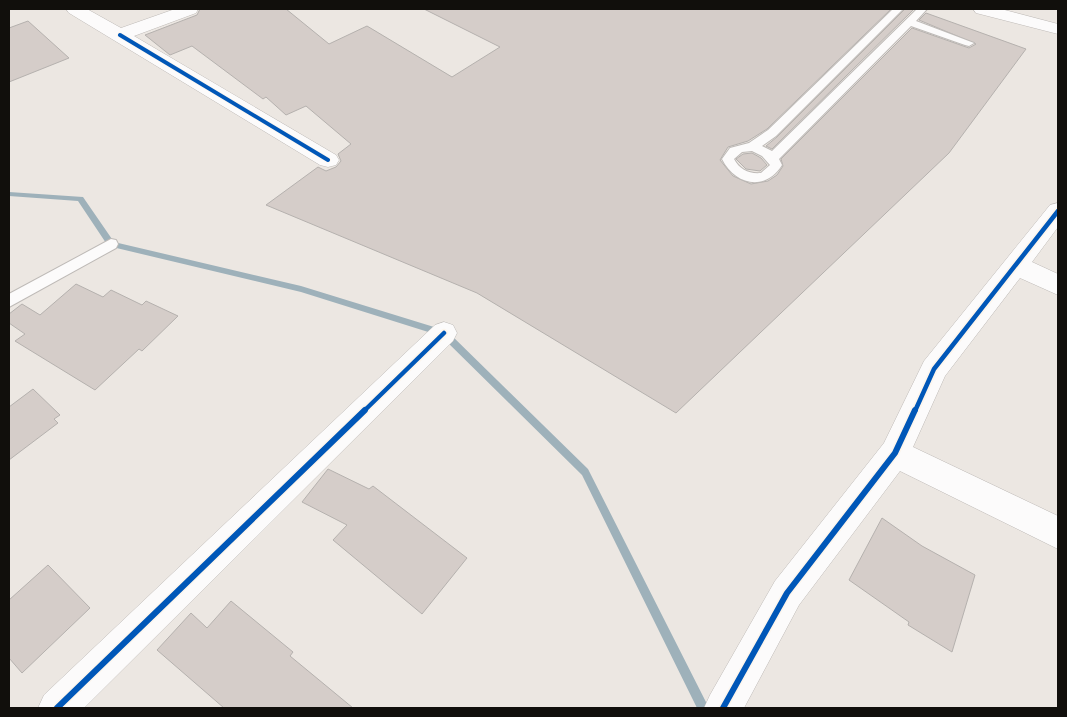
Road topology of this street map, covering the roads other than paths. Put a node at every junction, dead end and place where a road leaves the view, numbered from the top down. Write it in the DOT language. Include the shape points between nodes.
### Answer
graph roads {
  1 [pos="75,9"];
  2 [pos="190,9"];
  3 [pos="898,9"];
  4 [pos="922,9"];
  5 [pos="982,9"];
  6 [pos="910,22"];
  7 [pos="1058,29"];
  8 [pos="120,35"];
  9 [pos="969,43"];
  10 [pos="752,147"];
  11 [pos="773,157"];
  12 [pos="328,160"];
  13 [pos="1058,211"];
  14 [pos="111,244"];
  15 [pos="1016,265"];
  16 [pos="1058,284"];
  17 [pos="9,302"];
  18 [pos="444,333"];
  19 [pos="895,453"];
  20 [pos="1058,533"];
  21 [pos="57,708"];
  22 [pos="723,708"];
  1 -- 8 [label="street"];
  2 -- 8 [label="street"];
  3 -- 10 [label="lane" via="772,132"];
  4 -- 6 [label="lane"];
  5 -- 7 [label="street"];
  6 -- 9 [label="lane"];
  6 -- 11 [label="lane"];
  8 -- 12 [label="street"];
  10 -- 11 [label="lane"];
  10 -- 11 [label="lane" via="740,148 728,159 731,167 740,174 758,177 773,172 776,165"];
  13 -- 15 [label="street"];
  14 -- 17 [label="lane"];
  15 -- 16 [label="street"];
  15 -- 19 [label="street" via="934,369"];
  18 -- 21 [label="street"];
  19 -- 20 [label="street"];
  19 -- 22 [label="street" via="787,594"];
}
